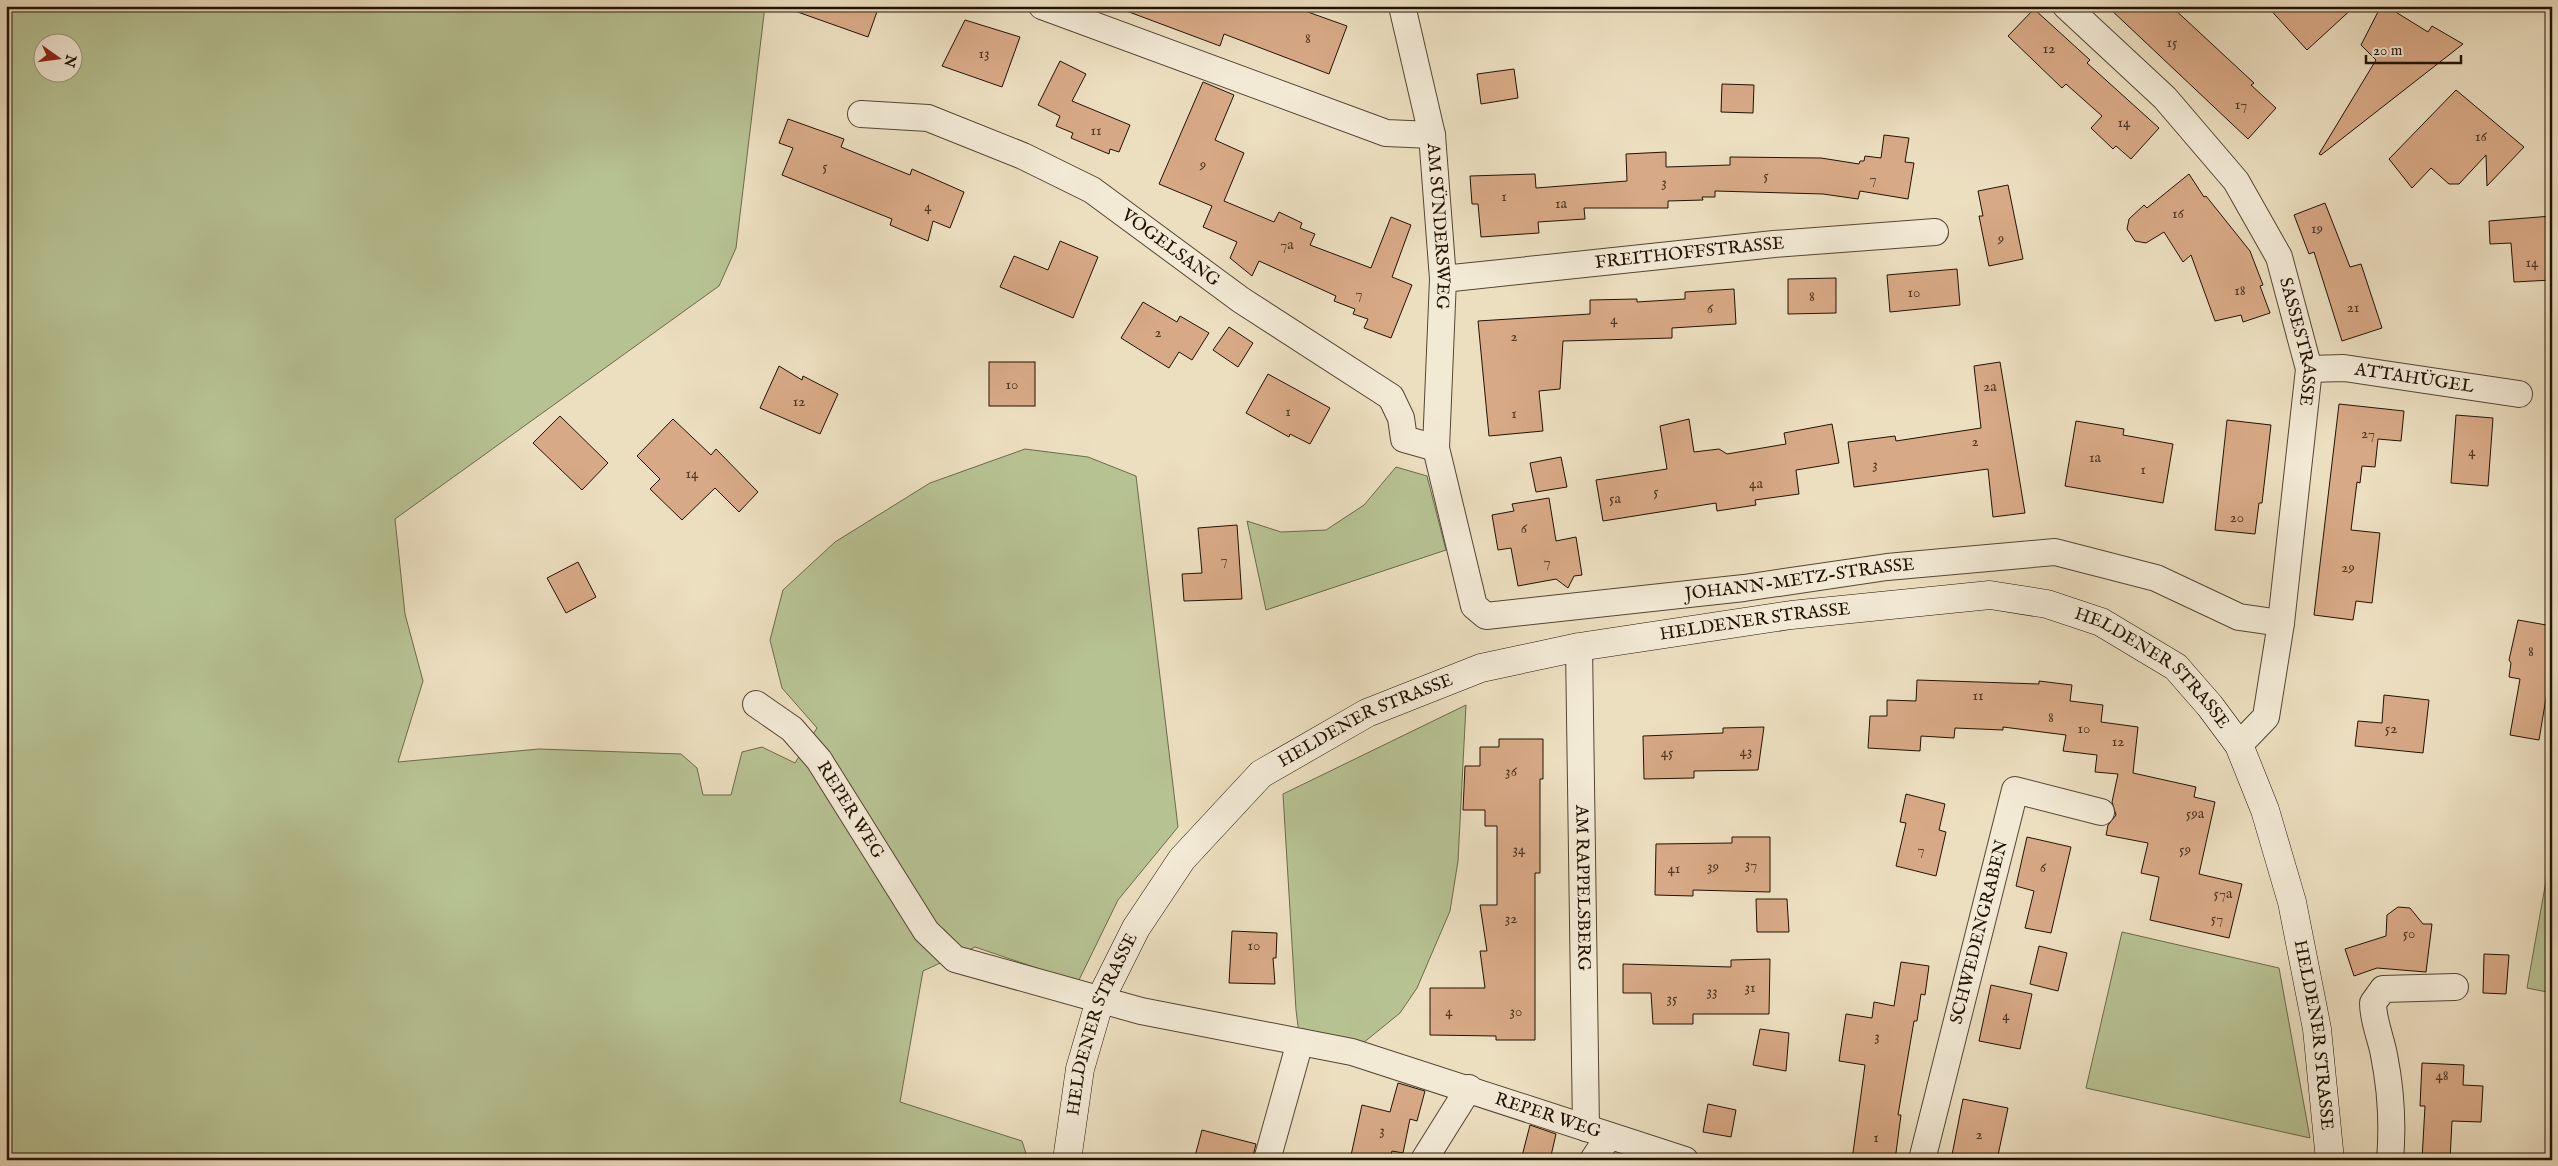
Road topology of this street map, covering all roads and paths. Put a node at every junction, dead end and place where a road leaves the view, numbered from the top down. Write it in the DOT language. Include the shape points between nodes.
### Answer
graph roads {
  1 [pos="1042,6"];
  2 [pos="1402,6"];
  3 [pos="2066,6"];
  4 [pos="862,114"];
  5 [pos="1432,135"];
  6 [pos="1935,232"];
  7 [pos="1443,279"];
  8 [pos="2308,369"];
  9 [pos="2520,394"];
  10 [pos="1436,448"];
  11 [pos="2281,623"];
  12 [pos="1579,648"];
  13 [pos="756,704"];
  14 [pos="2239,745"];
  15 [pos="2101,812"];
  16 [pos="2455,987"];
  17 [pos="1100,1000"];
  18 [pos="1300,1042"];
  19 [pos="1469,1088"];
  20 [pos="1597,1132"];
  21 [pos="1067,1160"];
  22 [pos="1267,1160"];
  23 [pos="1424,1160"];
  24 [pos="1593,1160"];
  25 [pos="1684,1160"];
  26 [pos="1922,1160"];
  27 [pos="2330,1160"];
  28 [pos="2390,1160"];
  1 -- 5 [label="street" via="1386,133"];
  2 -- 5 [label="street, AM SÜNDERSWEG"];
  3 -- 8 [label="street, SASSESTRASSE" via="2164,98 2236,181 2279,257"];
  4 -- 10 [label="street, VOGELSANG" via="928,118 1023,156 1092,190 1241,300 1391,397 1401,418 1404,439"];
  5 -- 7 [label="street, AM SÜNDERSWEG"];
  6 -- 7 [label="street, FREITHOFFSTRASSE" via="1774,244"];
  7 -- 10 [label="street, AM SÜNDERSWEG"];
  8 -- 9 [label="street, ATTAHÜGEL" via="2344,368"];
  8 -- 11 [label="street, SASSESTRASSE"];
  10 -- 11 [label="street, JOHANN-METZ-STRASSE" via="1474,606 1486,616 1744,588 1887,567 2055,552 2156,578 2239,617"];
  11 -- 14 [label="street, SASSESTRASSE" via="2266,717"];
  12 -- 14 [label="main road, HELDENER STRASSE" via="1791,615 1990,595 2047,604 2101,622 2176,667"];
  12 -- 17 [label="main road, HELDENER STRASSE" via="1482,668 1367,713 1261,774 1182,859 1136,928"];
  12 -- 20 [label="street, AM RAPPELSBERG"];
  13 -- 17 [label="street, REPER WEG" via="792,729 819,760 926,931 955,960"];
  14 -- 27 [label="main road, HELDENER STRASSE" via="2265,810 2292,902 2317,1029"];
  15 -- 26 [label="street, SCHWEDENGRABEN" via="2015,790"];
  16 -- 28 [label="street" via="2383,990 2373,1003 2391,1106"];
  17 -- 18 [label="street, REPER WEG"];
  17 -- 21 [label="main road, HELDENER STRASSE" via="1080,1069"];
  18 -- 19 [label="street, REPER WEG" via="1352,1052"];
  18 -- 22 [label="street"];
  19 -- 20 [label="street, REPER WEG"];
  19 -- 23 [label="street"];
  20 -- 24 [label="street"];
  20 -- 25 [label="street, REPER WEG"];
}
